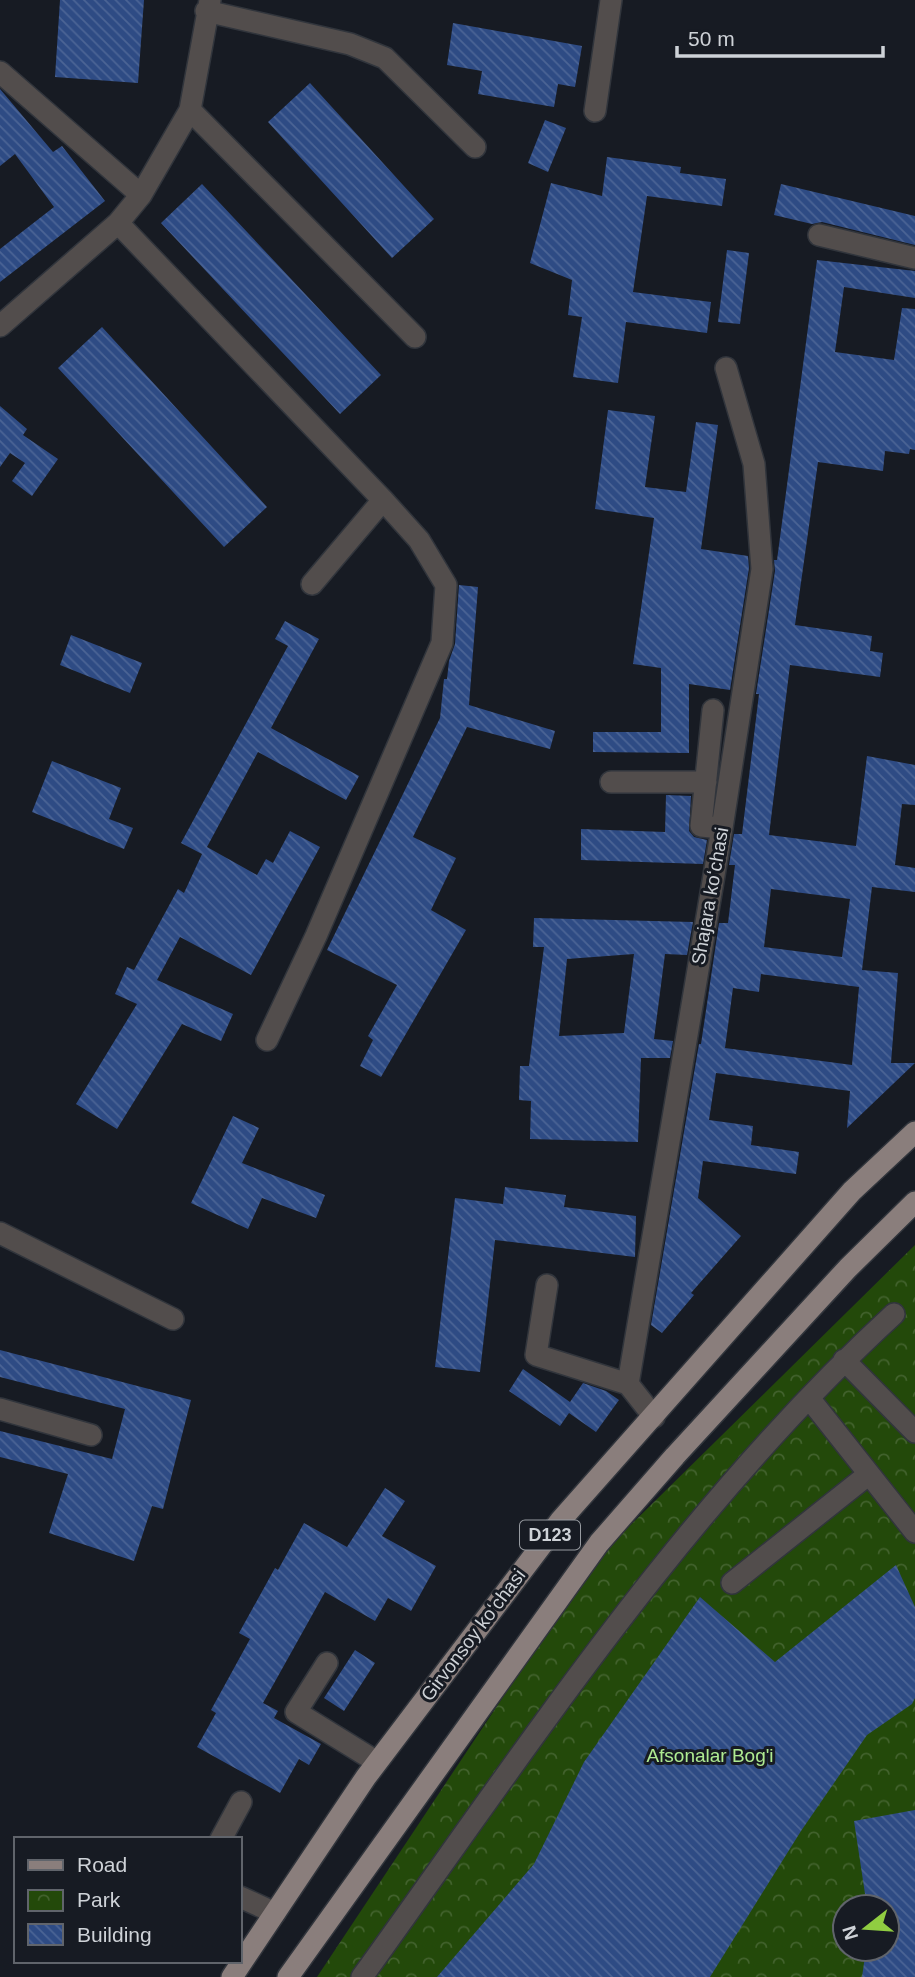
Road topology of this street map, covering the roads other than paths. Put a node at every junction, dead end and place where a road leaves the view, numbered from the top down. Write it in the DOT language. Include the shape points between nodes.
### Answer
graph roads {
  1 [pos="611,0"];
  2 [pos="208,5"];
  3 [pos="0,72"];
  4 [pos="190,110"];
  5 [pos="595,111"];
  6 [pos="475,148"];
  7 [pos="141,195"];
  8 [pos="118,223"];
  9 [pos="819,234"];
  10 [pos="915,258"];
  11 [pos="0,326"];
  12 [pos="415,337"];
  13 [pos="726,368"];
  14 [pos="383,500"];
  15 [pos="312,583"];
  16 [pos="713,709"];
  17 [pos="611,782"];
  18 [pos="706,782"];
  19 [pos="722,828"];
  20 [pos="267,1040"];
  21 [pos="915,1132"];
  22 [pos="915,1202"];
  23 [pos="0,1233"];
  24 [pos="547,1285"];
  25 [pos="894,1314"];
  26 [pos="173,1319"];
  27 [pos="844,1360"];
  28 [pos="628,1384"];
  29 [pos="809,1398"];
  30 [pos="0,1409"];
  31 [pos="654,1417"];
  32 [pos="915,1432"];
  33 [pos="91,1435"];
  34 [pos="869,1474"];
  35 [pos="915,1532"];
  36 [pos="732,1583"];
  37 [pos="327,1663"];
  38 [pos="377,1762"];
  39 [pos="241,1802"];
  40 [pos="221,1837"];
  41 [pos="242,1897"];
  42 [pos="275,1913"];
  43 [pos="242,1962"];
  44 [pos="288,1977"];
  45 [pos="362,1977"];
  1 -- 5 [label="street"];
  2 -- 4 [label="street"];
  2 -- 6 [label="street" via="385,58"];
  3 -- 7 [label="street"];
  4 -- 7 [label="street"];
  4 -- 12 [label="street"];
  7 -- 8 [label="street"];
  8 -- 11 [label="street"];
  8 -- 14 [label="street"];
  9 -- 10 [label="street"];
  13 -- 19 [label="street, Shajara koʻchasi" via="754,464 762,569"];
  14 -- 15 [label="street"];
  14 -- 20 [label="street" via="418,540 446,585 442,643"];
  16 -- 18 [label="street"];
  17 -- 18 [label="street"];
  18 -- 19 [label="street" via="701,826"];
  19 -- 28 [label="street, Shajara koʻchasi"];
  21 -- 31 [label="main road, Girvonsoy koʻchasi / D123" via="852,1191"];
  22 -- 44 [label="main road, D123" via="848,1268 599,1543"];
  23 -- 26 [label="street"];
  24 -- 28 [label="street" via="536,1355"];
  25 -- 27 [label="street"];
  27 -- 29 [label="street"];
  27 -- 32 [label="street"];
  28 -- 31 [label="street"];
  29 -- 34 [label="street"];
  29 -- 45 [label="street" via="716,1499 612,1630"];
  30 -- 33 [label="street"];
  31 -- 38 [label="main road, Girvonsoy koʻchasi / D123" via="560,1521"];
  34 -- 35 [label="street"];
  34 -- 36 [label="street"];
  37 -- 38 [label="street" via="296,1712"];
  38 -- 42 [label="main road, Girvonsoy koʻchasi / D123"];
  39 -- 40 [label="street"];
  41 -- 42 [label="street"];
  42 -- 43 [label="main road, Girvonsoy koʻchasi / D123"];
}
